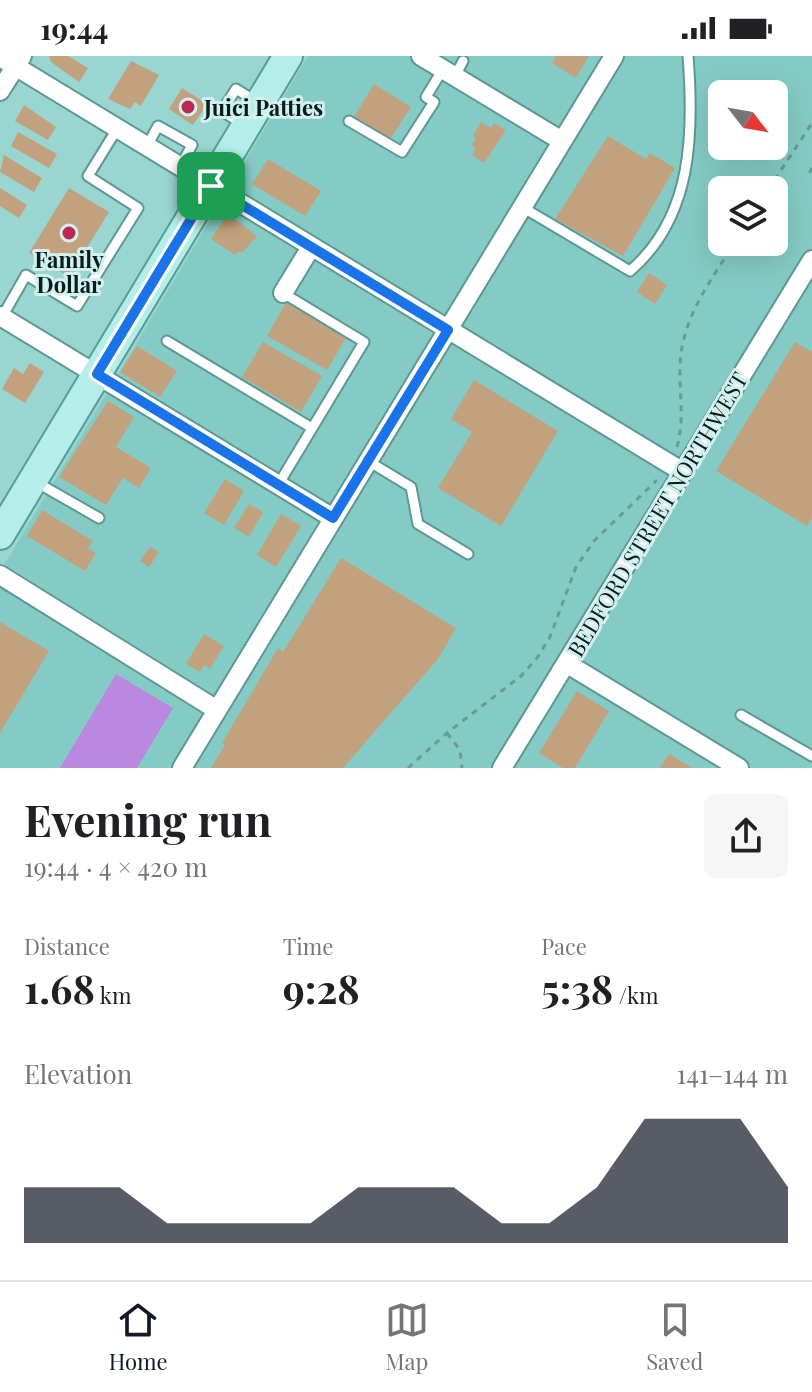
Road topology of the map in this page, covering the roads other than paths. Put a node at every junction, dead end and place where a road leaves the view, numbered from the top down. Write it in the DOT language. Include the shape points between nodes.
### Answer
graph roads {
  1 [pos="288,56"];
  2 [pos="421,56"];
  3 [pos="614,56"];
  4 [pos="688,56"];
  5 [pos="12,60"];
  6 [pos="454,69"];
  7 [pos="0,91"];
  8 [pos="349,121"];
  9 [pos="117,129"];
  10 [pos="562,141"];
  11 [pos="211,186"];
  12 [pos="522,207"];
  13 [pos="311,247"];
  14 [pos="812,260"];
  15 [pos="805,288"];
  16 [pos="283,293"];
  17 [pos="1,317"];
  18 [pos="448,330"];
  19 [pos="167,341"];
  20 [pos="97,374"];
  21 [pos="312,428"];
  22 [pos="368,461"];
  23 [pos="674,466"];
  24 [pos="33,480"];
  25 [pos="278,485"];
  26 [pos="99,518"];
  27 [pos="333,518"];
  28 [pos="0,535"];
  29 [pos="468,554"];
  30 [pos="0,575"];
  31 [pos="566,663"];
  32 [pos="217,710"];
  33 [pos="741,715"];
  34 [pos="812,756"];
  35 [pos="182,768"];
  36 [pos="502,768"];
  37 [pos="739,768"];
  1 -- 11 [label="main road"];
  2 -- 6 [label="street"];
  3 -- 10 [label="street"];
  4 -- 12 [label="lane" via="690,154 680,194 650,254 630,271"];
  5 -- 7 [label="street"];
  5 -- 9 [label="street"];
  6 -- 8 [label="lane" via="426,97 434,102 402,152"];
  6 -- 10 [label="street"];
  9 -- 11 [label="street"];
  9 -- 17 [label="lane" via="88,176 138,208 77,306 26,275"];
  10 -- 12 [label="street"];
  11 -- 13 [label="street"];
  11 -- 20 [label="main road"];
  12 -- 18 [label="street"];
  13 -- 16 [label="street"];
  13 -- 18 [label="street"];
  14 -- 15 [label="street, BEDFORD STREET NORTHWEST"];
  15 -- 23 [label="street, BEDFORD STREET NORTHWEST"];
  16 -- 21 [label="lane" via="364,342"];
  17 -- 20 [label="street"];
  18 -- 22 [label="street"];
  18 -- 23 [label="street"];
  19 -- 21 [label="lane"];
  20 -- 24 [label="main road"];
  20 -- 25 [label="street"];
  21 -- 25 [label="lane"];
  22 -- 27 [label="street"];
  22 -- 29 [label="lane" via="411,487 418,524"];
  23 -- 31 [label="street, BEDFORD STREET NORTHWEST"];
  24 -- 26 [label="lane"];
  24 -- 28 [label="main road"];
  25 -- 27 [label="street"];
  27 -- 32 [label="street"];
  30 -- 32 [label="street"];
  31 -- 36 [label="street, BEDFORD STREET NORTHWEST"];
  31 -- 37 [label="street"];
  32 -- 35 [label="street"];
  33 -- 34 [label="lane"];
}
